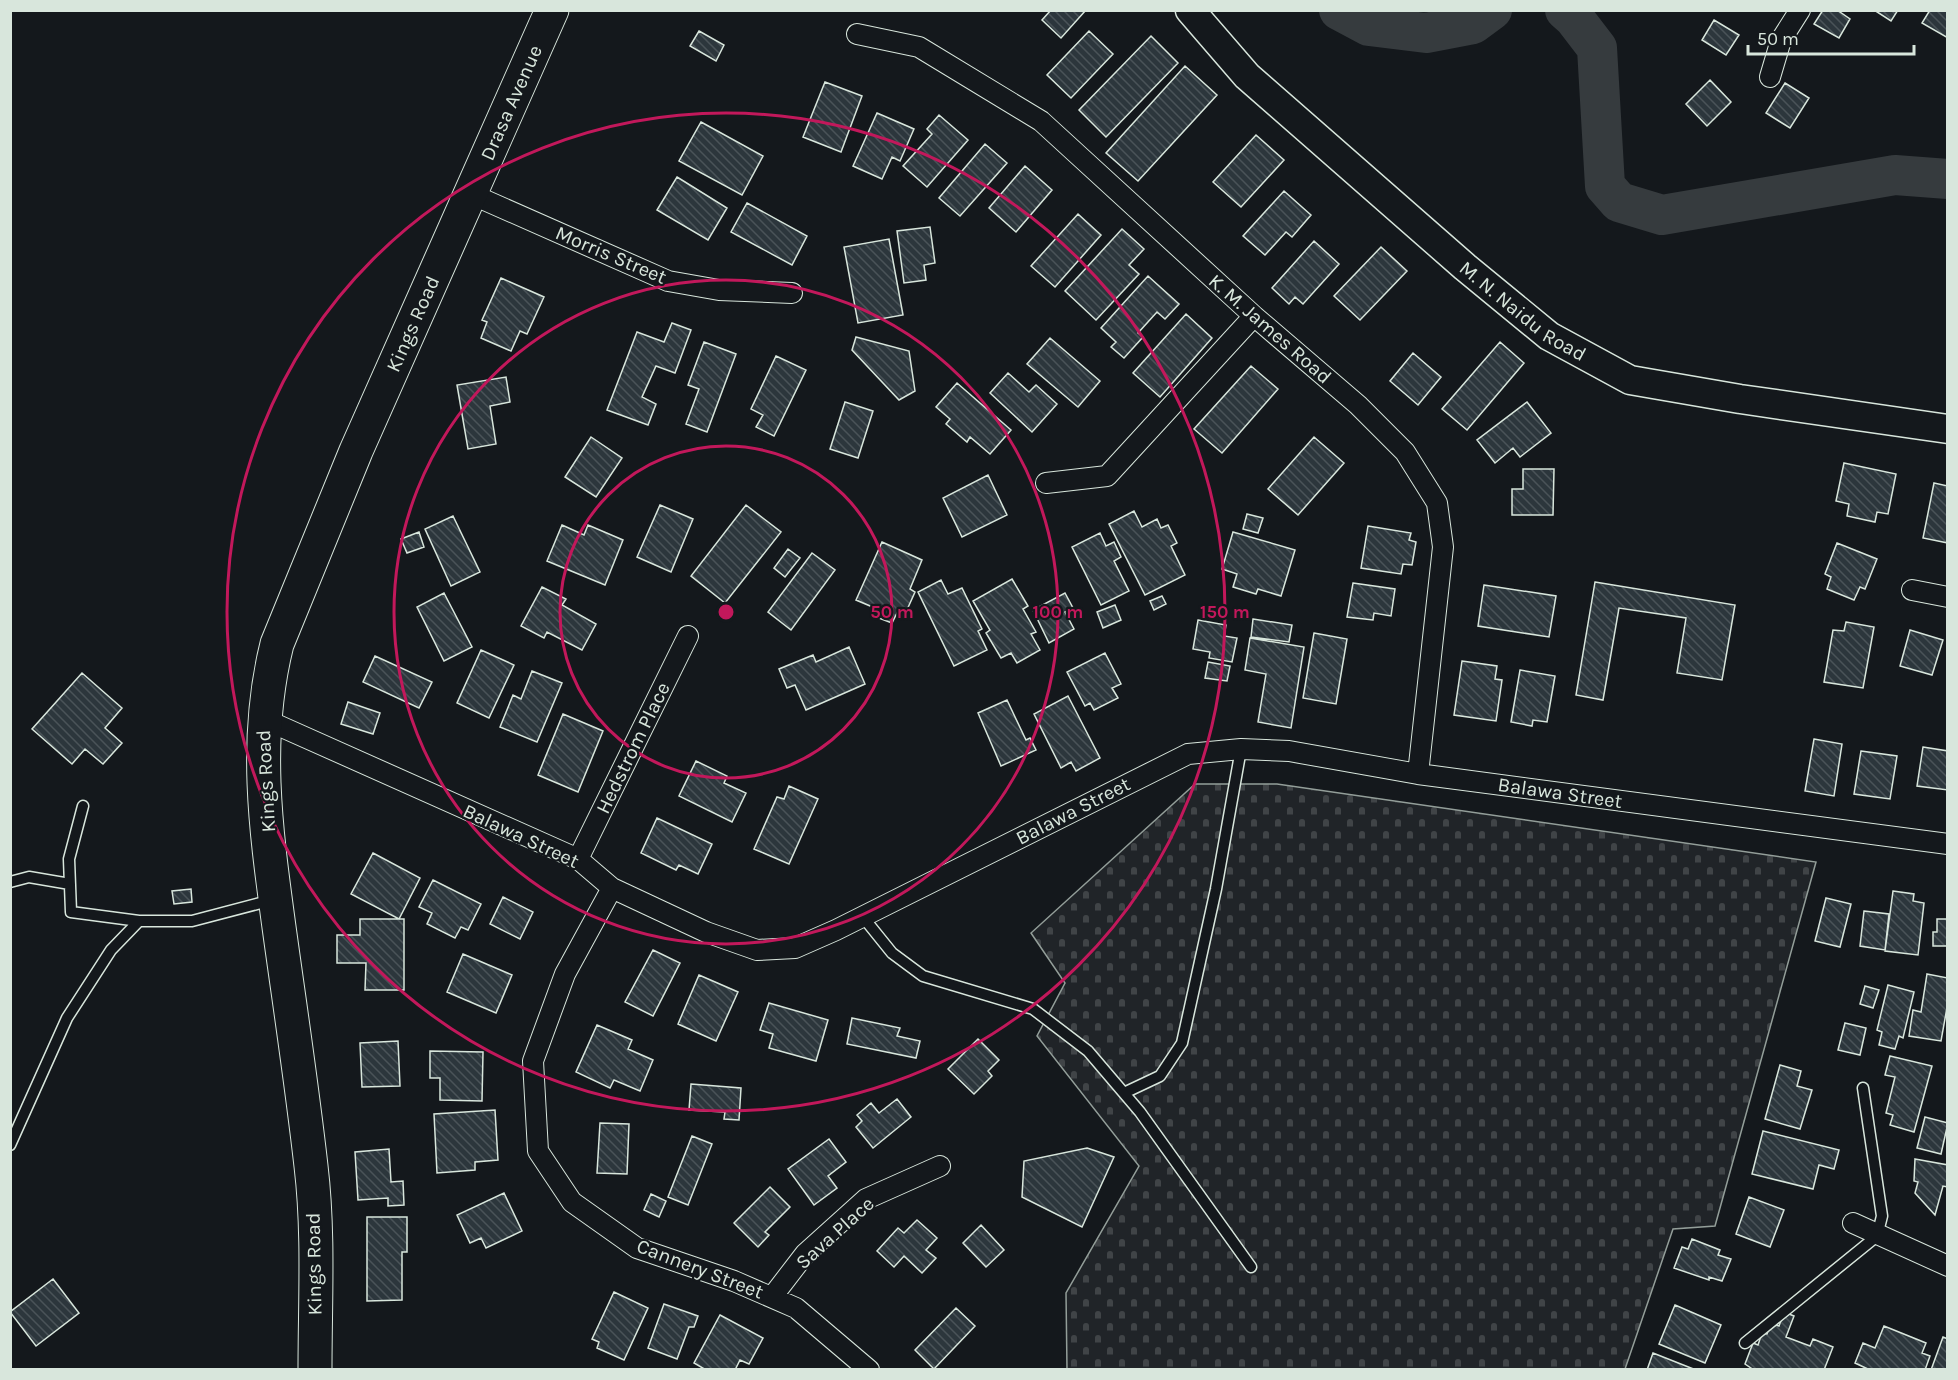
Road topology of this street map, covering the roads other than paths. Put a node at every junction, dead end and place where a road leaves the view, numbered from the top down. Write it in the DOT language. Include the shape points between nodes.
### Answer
graph roads {
  1 [pos="552,10"];
  2 [pos="1190,10"];
  3 [pos="1800,10"];
  4 [pos="857,34"];
  5 [pos="1770,77"];
  6 [pos="471,194"];
  7 [pos="792,293"];
  8 [pos="1254,316"];
  9 [pos="1947,429"];
  10 [pos="1046,483"];
  11 [pos="1912,590"];
  12 [pos="1947,597"];
  13 [pos="688,636"];
  14 [pos="264,719"];
  15 [pos="1241,749"];
  16 [pos="1418,774"];
  17 [pos="83,806"];
  18 [pos="1947,844"];
  19 [pos="578,859"];
  20 [pos="10,882"];
  21 [pos="70,884"];
  22 [pos="612,888"];
  23 [pos="275,900"];
  24 [pos="864,917"];
  25 [pos="139,921"];
  26 [pos="1863,1088"];
  27 [pos="1124,1093"];
  28 [pos="10,1145"];
  29 [pos="940,1166"];
  30 [pos="1853,1223"];
  31 [pos="1877,1236"];
  32 [pos="1947,1266"];
  33 [pos="1251,1267"];
  34 [pos="772,1297"];
  35 [pos="1745,1343"];
  36 [pos="315,1370"];
  37 [pos="868,1370"];
  1 -- 6 [label="highway, Drasa Avenue"];
  2 -- 9 [label="main road, M. N. Naidu Road" via="1247,76 1548,336 1630,380"];
  3 -- 5 [label="street" via="1781,40"];
  4 -- 8 [label="street, K. M. James Road" via="919,47 1041,121"];
  6 -- 7 [label="street, Morris Street" via="668,281 719,290"];
  6 -- 14 [label="highway, Kings Road" via="356,451 277,644"];
  8 -- 10 [label="street" via="1107,476"];
  8 -- 16 [label="street, K. M. James Road" via="1358,405 1405,452 1437,503 1443,547"];
  11 -- 12 [label="street"];
  13 -- 19 [label="street, Hedstrom Place"];
  14 -- 19 [label="street, Balawa Street"];
  14 -- 23 [label="highway, Kings Road" via="262,775"];
  15 -- 16 [label="street, Balawa Street" via="1289,751"];
  15 -- 24 [label="street, Balawa Street" via="1188,754"];
  15 -- 27 [label="lane" via="1216,890 1182,1043 1160,1076"];
  16 -- 18 [label="street, Balawa Street"];
  17 -- 21 [label="lane" via="69,859"];
  19 -- 22 [label="street, Balawa Street"];
  20 -- 21 [label="lane" via="28,877"];
  21 -- 25 [label="lane" via="71,912"];
  22 -- 24 [label="street, Balawa Street" via="706,932 757,950 795,948"];
  22 -- 34 [label="street, Cannery Street" via="565,974 533,1061 538,1151 573,1202 637,1248"];
  23 -- 25 [label="lane" via="192,921"];
  23 -- 36 [label="highway, Kings Road" via="312,1168"];
  24 -- 27 [label="lane" via="892,953 923,976 1033,1009 1088,1051"];
  25 -- 28 [label="lane" via="111,950 67,1018"];
  26 -- 31 [label="lane" via="1882,1216"];
  27 -- 33 [label="lane"];
  29 -- 34 [label="street, Sava Place" via="866,1199 805,1254"];
  30 -- 31 [label="street"];
  31 -- 32 [label="street"];
  31 -- 35 [label="lane"];
  34 -- 37 [label="street, Cannery Street" via="796,1308"];
}
